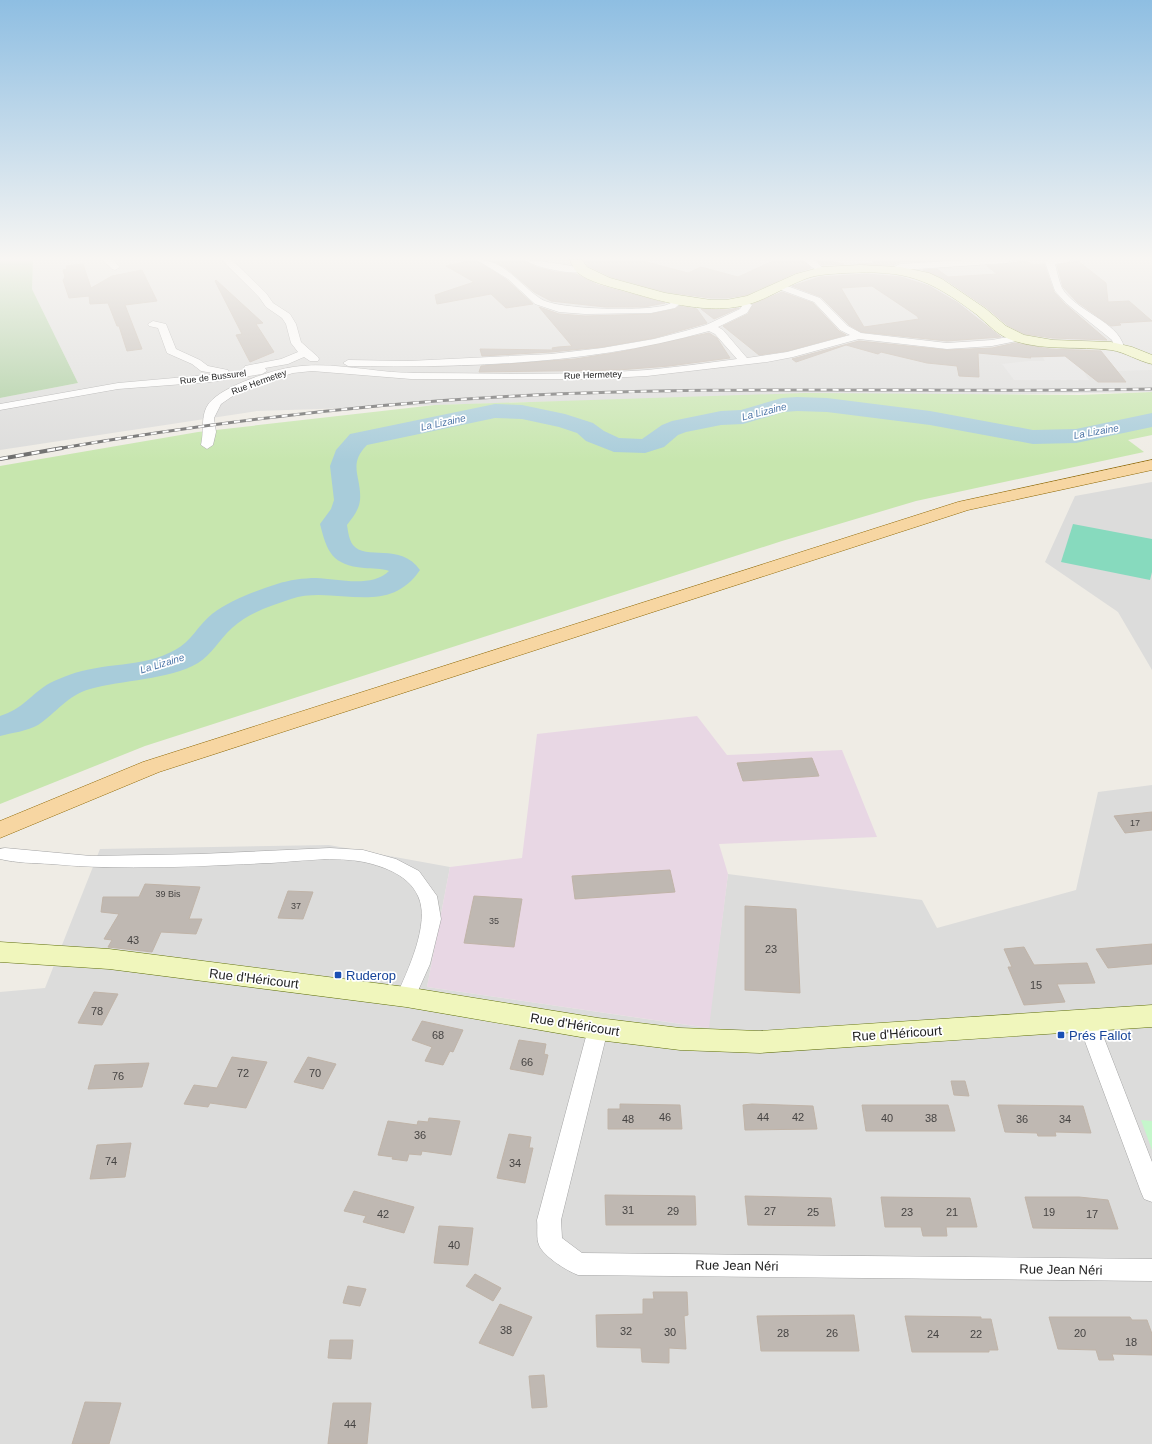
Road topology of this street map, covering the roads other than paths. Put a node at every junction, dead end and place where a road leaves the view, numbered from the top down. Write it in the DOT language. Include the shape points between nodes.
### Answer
graph roads {
  1 [pos="162,327"];
  2 [pos="292,327"];
  3 [pos="709,327"];
  4 [pos="710,327"];
  5 [pos="843,327"];
  6 [pos="999,327"];
  7 [pos="1102,327"];
  8 [pos="859,336"];
  9 [pos="1018,338"];
  10 [pos="1119,347"];
  11 [pos="305,353"];
  12 [pos="1152,360"];
  13 [pos="317,361"];
  14 [pos="745,362"];
  15 [pos="0,407"];
  16 [pos="207,445"];
  17 [pos="1152,465"];
  18 [pos="0,830"];
  19 [pos="5,854"];
  20 [pos="0,952"];
  21 [pos="406,997"];
  22 [pos="1152,1016"];
  23 [pos="1087,1020"];
  24 [pos="598,1029"];
  25 [pos="1152,1192"];
  26 [pos="1152,1270"];
  1 -- 11 [label="street" via="171,351 205,369 222,372 284,362"];
  2 -- 11 [label="street" via="296,342"];
  3 -- 13 [label="street, Rue de Bussurel" via="654,342 551,357 409,364"];
  4 -- 14 [label="street" via="719,332"];
  5 -- 8 [label="street"];
  6 -- 9 [label="street"];
  7 -- 10 [label="street" via="1117,339"];
  8 -- 9 [label="street, Rue Hermetey" via="948,346 992,343"];
  8 -- 14 [label="street, Rue Hermetey" via="789,355"];
  9 -- 10 [label="street" via="1053,344"];
  10 -- 12 [label="street"];
  11 -- 13 [label="street"];
  13 -- 15 [label="street, Rue de Bussurel" via="210,379 118,386"];
  14 -- 16 [label="street, Rue Hermetey" via="647,373 588,376 412,376 312,368 292,370 239,387 216,402 208,418 210,432"];
  17 -- 18 [label="main road" via="964,506 151,767"];
  19 -- 21 [label="street" via="91,862 330,854 363,856 390,863 413,875 428,896 432,919 420,964"];
  20 -- 21 [label="street, Rue d'Héricourt" via="109,959"];
  21 -- 24 [label="street, Rue d'Héricourt"];
  22 -- 23 [label="street, Rue d'Héricourt"];
  23 -- 24 [label="street, Rue d'Héricourt" via="760,1042 680,1039"];
  23 -- 25 [label="street"];
  24 -- 26 [label="street, Rue Jean Néri" via="549,1220 550,1243 578,1264"];
}
